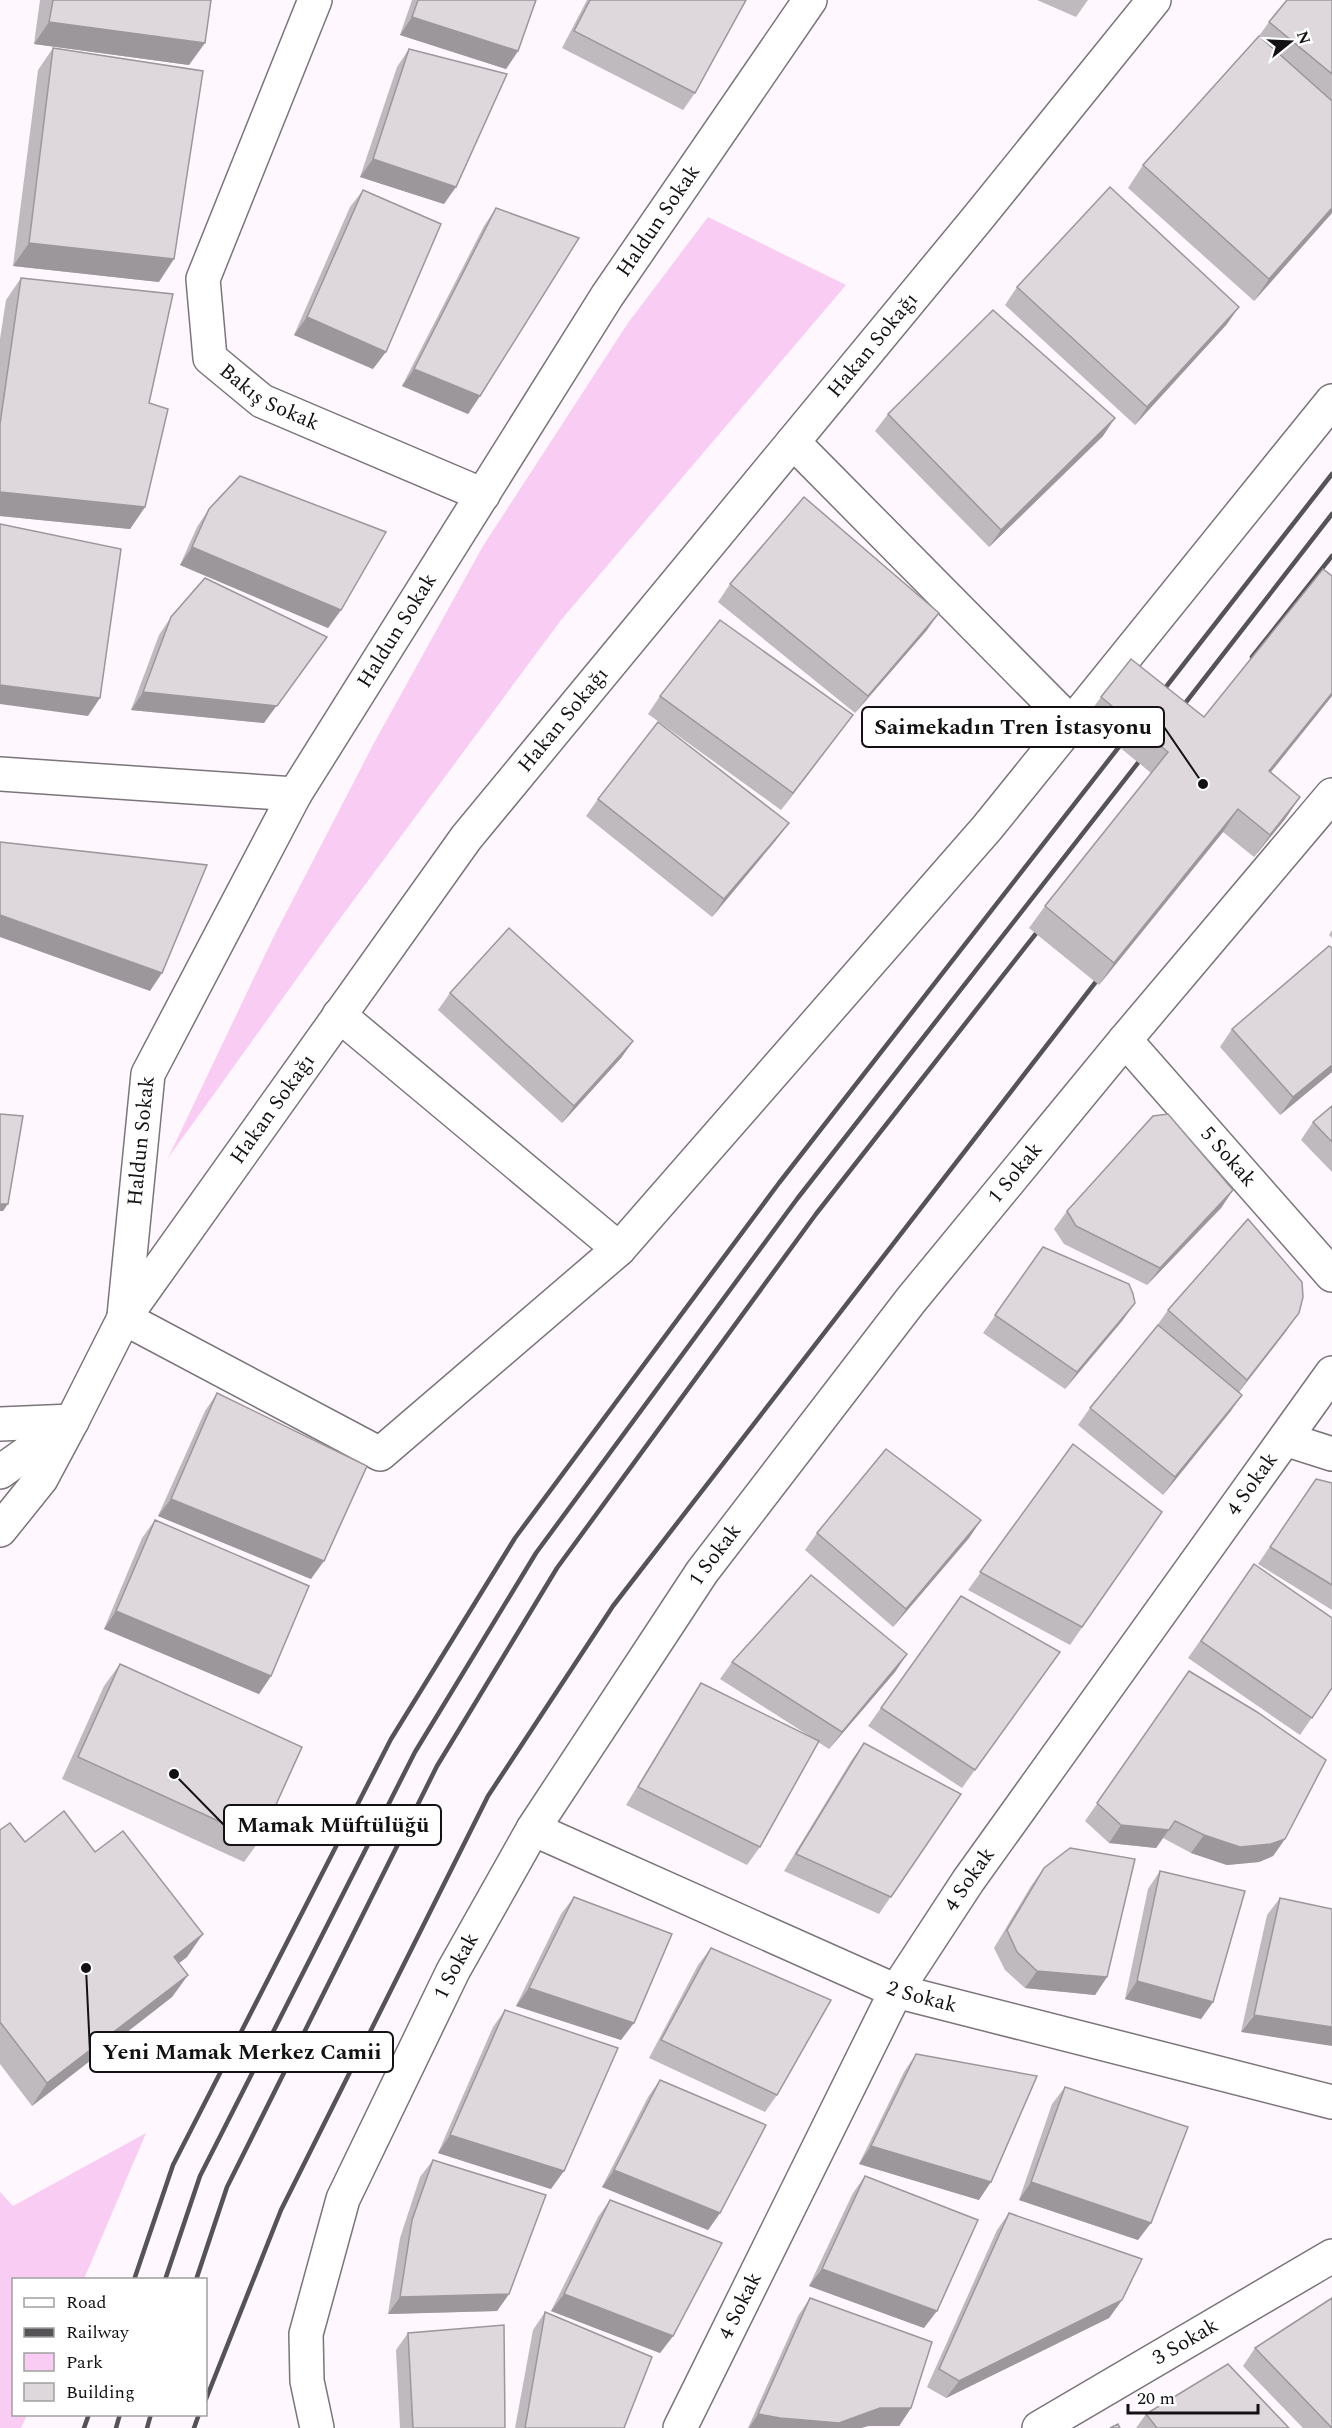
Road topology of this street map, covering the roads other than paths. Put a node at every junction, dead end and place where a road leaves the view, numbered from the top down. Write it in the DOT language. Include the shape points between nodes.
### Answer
graph roads {
  1 [pos="315,0"];
  2 [pos="810,0"];
  3 [pos="1154,0"];
  4 [pos="1332,401"];
  5 [pos="793,442"];
  6 [pos="483,495"];
  7 [pos="1072,724"];
  8 [pos="0,774"];
  9 [pos="295,794"];
  10 [pos="1332,795"];
  11 [pos="339,1015"];
  12 [pos="1125,1040"];
  13 [pos="619,1249"];
  14 [pos="1332,1275"];
  15 [pos="124,1318"];
  16 [pos="1332,1374"];
  17 [pos="72,1421"];
  18 [pos="0,1424"];
  19 [pos="1285,1439"];
  20 [pos="1332,1454"];
  21 [pos="0,1472"];
  22 [pos="0,1530"];
  23 [pos="533,1829"];
  24 [pos="896,1991"];
  25 [pos="1332,2102"];
  26 [pos="1332,2256"];
  27 [pos="316,2428"];
  28 [pos="680,2428"];
  29 [pos="1039,2428"];
  1 -- 6 [label="street, Bakış Sokak" via="203,279 210,358 262,401"];
  2 -- 6 [label="street, Haldun Sokak" via="607,296"];
  3 -- 5 [label="street, Hakan Sokağı"];
  4 -- 7 [label="street"];
  5 -- 7 [label="street"];
  5 -- 11 [label="street, Hakan Sokağı" via="466,838"];
  6 -- 9 [label="street, Haldun Sokak"];
  7 -- 13 [label="street" via="987,828"];
  8 -- 9 [label="street"];
  9 -- 15 [label="street, Haldun Sokak" via="148,1074"];
  10 -- 12 [label="street, 1 Sokak"];
  11 -- 13 [label="street"];
  11 -- 15 [label="street, Hakan Sokağı"];
  12 -- 14 [label="street, 5 Sokak"];
  12 -- 23 [label="street, 1 Sokak" via="911,1300 702,1572"];
  13 -- 15 [label="street" via="380,1454"];
  15 -- 17 [label="street, Hakan Sokağı"];
  16 -- 19 [label="street, 4 Sokak"];
  17 -- 18 [label="street"];
  17 -- 21 [label="street"];
  17 -- 22 [label="street, Hakan Sokağı" via="41,1479"];
  19 -- 20 [label="street"];
  19 -- 24 [label="street, 4 Sokak" via="968,1881"];
  23 -- 24 [label="street, 2 Sokak"];
  23 -- 27 [label="street, 1 Sokak" via="453,1971 343,2199 306,2334 306,2381"];
  24 -- 25 [label="street, 2 Sokak"];
  24 -- 28 [label="street, 4 Sokak"];
  26 -- 29 [label="street, 3 Sokak"];
}
